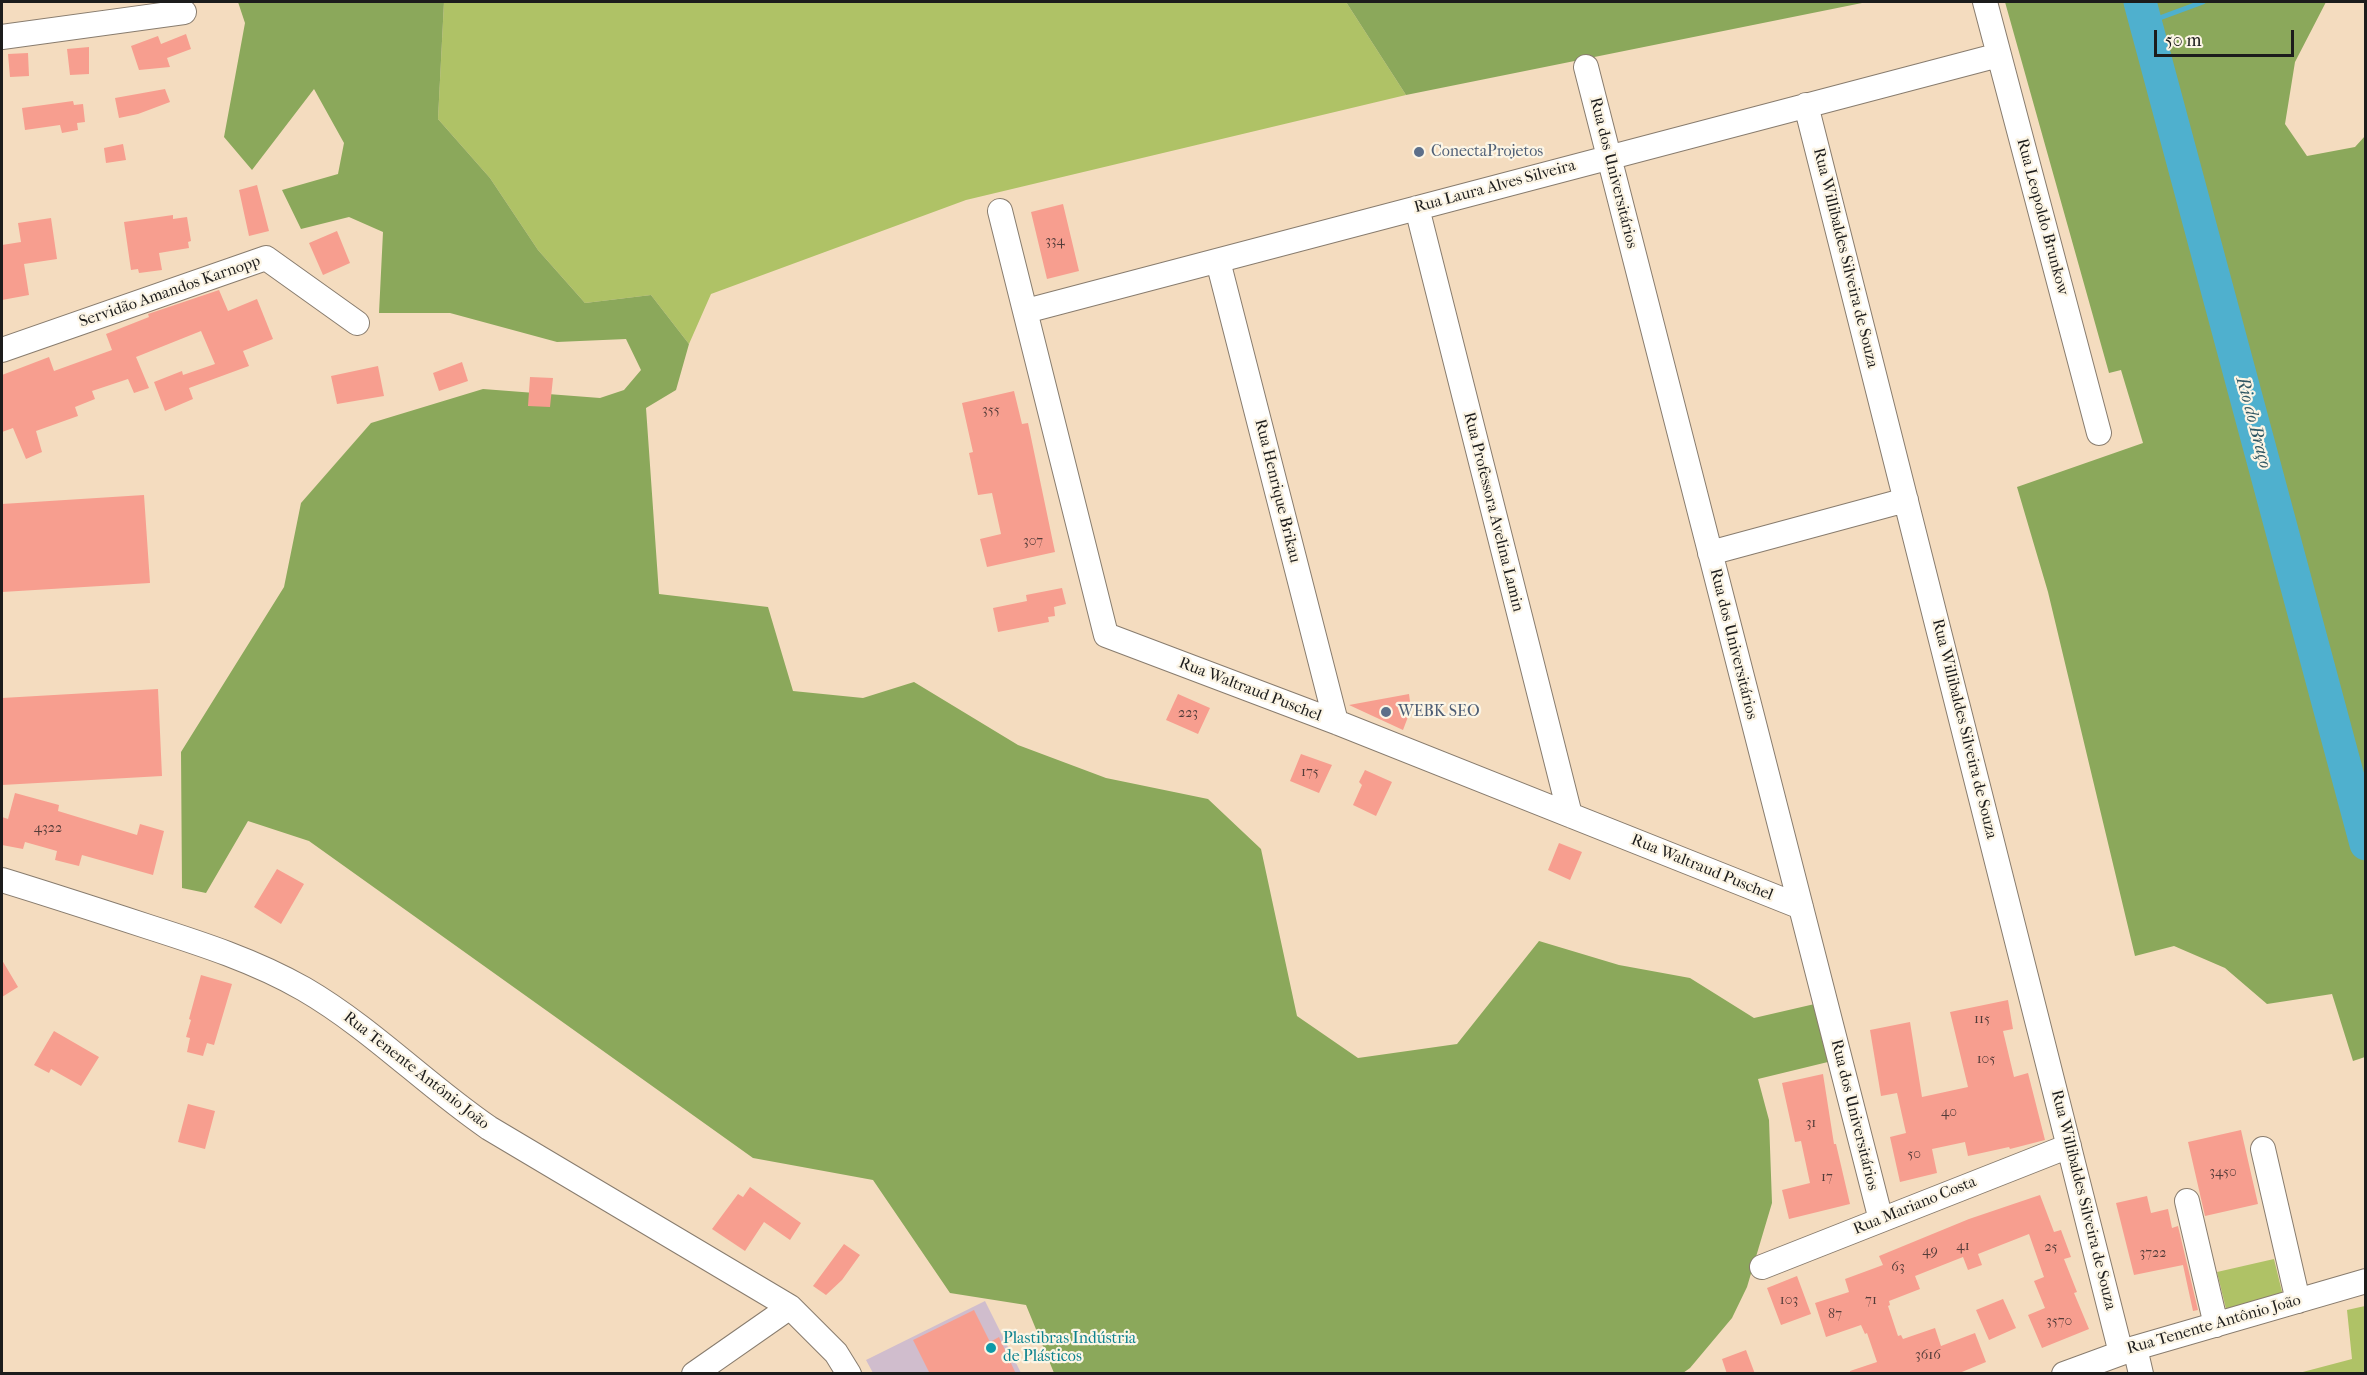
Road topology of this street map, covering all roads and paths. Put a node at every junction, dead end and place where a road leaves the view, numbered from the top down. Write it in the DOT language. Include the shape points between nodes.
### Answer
graph roads {
  1 [pos="1985,2"];
  2 [pos="184,12"];
  3 [pos="2,37"];
  4 [pos="1999,54"];
  5 [pos="1586,67"];
  6 [pos="1806,105"];
  7 [pos="1609,157"];
  8 [pos="1417,208"];
  9 [pos="1000,211"];
  10 [pos="1218,261"];
  11 [pos="1026,311"];
  12 [pos="357,323"];
  13 [pos="2,350"];
  14 [pos="2099,433"];
  15 [pos="1906,500"];
  16 [pos="1710,553"];
  17 [pos="1336,722"];
  18 [pos="1570,815"];
  19 [pos="2,880"];
  20 [pos="1801,907"];
  21 [pos="2068,1146"];
  22 [pos="2263,1149"];
  23 [pos="2187,1201"];
  24 [pos="1881,1220"];
  25 [pos="1762,1267"];
  26 [pos="2366,1281"];
  27 [pos="2298,1300"];
  28 [pos="790,1307"];
  29 [pos="2216,1324"];
  30 [pos="2128,1350"];
  31 [pos="693,1374"];
  32 [pos="849,1374"];
  33 [pos="2064,1374"];
  34 [pos="2142,1374"];
  1 -- 4 [label="street, Rua Leopoldo Brunkow"];
  2 -- 3 [label="street"];
  4 -- 6 [label="street, Rua Laura Alves Silveira"];
  4 -- 14 [label="street, Rua Leopoldo Brunkow"];
  5 -- 7 [label="street, Rua dos Universitários"];
  6 -- 7 [label="street, Rua Laura Alves Silveira"];
  6 -- 15 [label="street, Rua Willibaldes Silveira de Souza"];
  7 -- 8 [label="street, Rua Laura Alves Silveira"];
  7 -- 16 [label="street, Rua dos Universitários"];
  8 -- 10 [label="street, Rua Laura Alves Silveira"];
  8 -- 18 [label="street, Rua Professora Avelina Lamin"];
  9 -- 11 [label="street, Rua Waltraud Puschel"];
  10 -- 11 [label="street, Rua Laura Alves Silveira"];
  10 -- 17 [label="street, Rua Henrique Brikau"];
  11 -- 17 [label="street, Rua Waltraud Puschel" via="1106,635"];
  12 -- 13 [label="street, Servidão Amandos Karnopp" via="266,258"];
  15 -- 16 [label="street"];
  15 -- 21 [label="street, Rua Willibaldes Silveira de Souza"];
  16 -- 20 [label="street, Rua dos Universitários"];
  17 -- 18 [label="street, Rua Waltraud Puschel"];
  18 -- 20 [label="street, Rua Waltraud Puschel"];
  19 -- 28 [label="street, Rua Tenente Antônio João" via="225,951 304,989 333,1007 489,1128"];
  20 -- 24 [label="street, Rua dos Universitários"];
  21 -- 24 [label="street, Rua Mariano Costa"];
  21 -- 30 [label="street, Rua Willibaldes Silveira de Souza"];
  22 -- 27 [label="street"];
  23 -- 29 [label="street"];
  24 -- 25 [label="street, Rua Mariano Costa"];
  26 -- 27 [label="street, Rua Tenente Antônio João"];
  27 -- 29 [label="street, Rua Tenente Antônio João"];
  28 -- 31 [label="street"];
  28 -- 32 [label="street, Rua Tenente Antônio João" via="836,1353"];
  29 -- 30 [label="street, Rua Tenente Antônio João"];
  30 -- 33 [label="street, Rua Tenente Antônio João"];
  30 -- 34 [label="street, Rua Willibaldes Silveira de Souza"];
}
